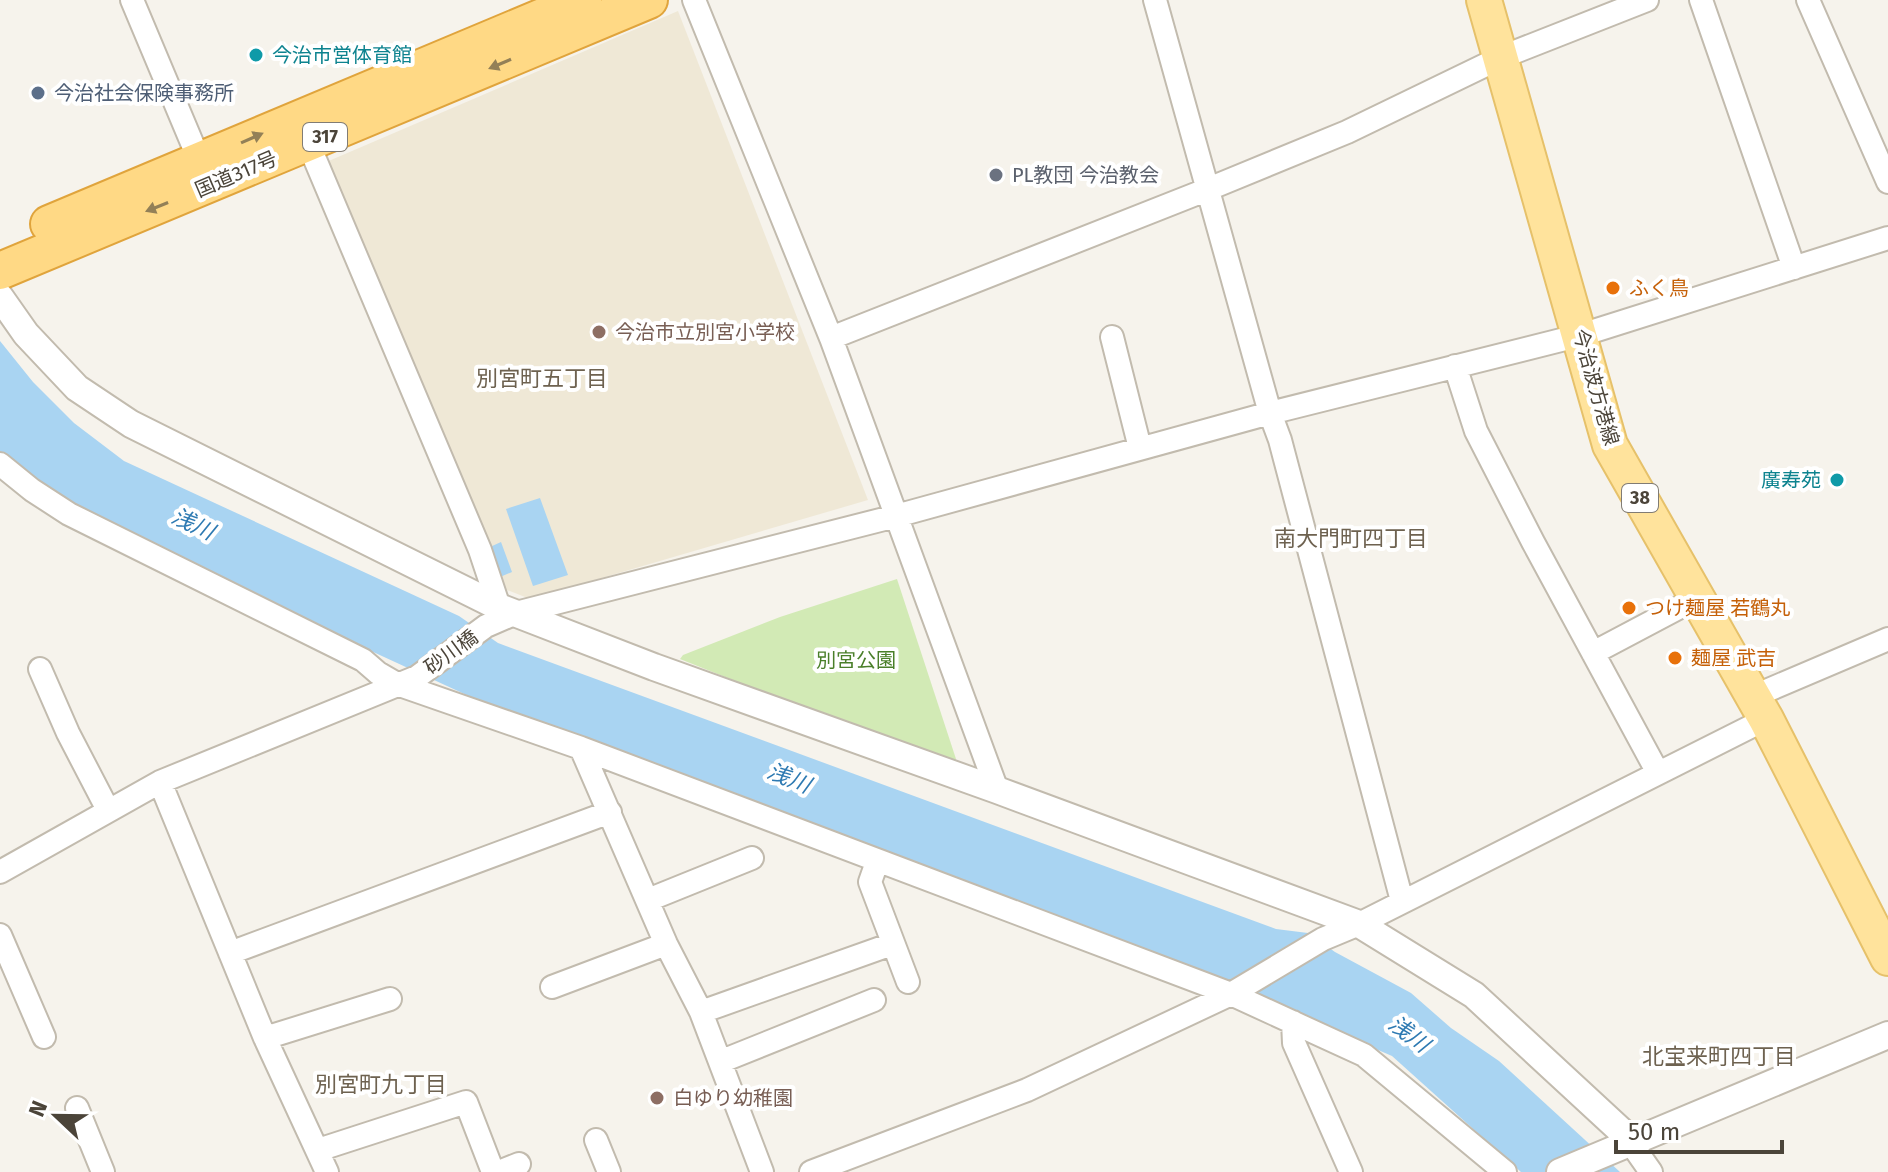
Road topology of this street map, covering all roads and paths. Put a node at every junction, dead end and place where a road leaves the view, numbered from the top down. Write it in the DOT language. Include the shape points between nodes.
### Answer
graph roads {
  1 [pos="132,0"];
  2 [pos="583,0"];
  3 [pos="649,0"];
  4 [pos="694,0"];
  5 [pos="1155,0"];
  6 [pos="1484,0"];
  7 [pos="1647,0"];
  8 [pos="1701,0"];
  9 [pos="1808,0"];
  10 [pos="534,22"];
  11 [pos="1502,57"];
  12 [pos="303,131"];
  13 [pos="205,173"];
  14 [pos="1888,182"];
  15 [pos="1206,190"];
  16 [pos="1888,238"];
  17 [pos="0,245"];
  18 [pos="1794,268"];
  19 [pos="0,271"];
  20 [pos="0,297"];
  21 [pos="1581,335"];
  22 [pos="1112,337"];
  23 [pos="831,338"];
  24 [pos="1455,366"];
  25 [pos="1270,413"];
  26 [pos="1140,448"];
  27 [pos="0,464"];
  28 [pos="896,516"];
  29 [pos="1697,598"];
  30 [pos="500,615"];
  31 [pos="1888,639"];
  32 [pos="1593,653"];
  33 [pos="40,669"];
  34 [pos="407,680"];
  35 [pos="1759,708"];
  36 [pos="581,748"];
  37 [pos="1658,773"];
  38 [pos="160,782"];
  39 [pos="997,790"];
  40 [pos="108,810"];
  41 [pos="610,812"];
  42 [pos="752,858"];
  43 [pos="877,862"];
  44 [pos="0,872"];
  45 [pos="648,900"];
  46 [pos="1402,901"];
  47 [pos="1359,924"];
  48 [pos="0,935"];
  49 [pos="666,944"];
  50 [pos="892,944"];
  51 [pos="230,953"];
  52 [pos="1888,958"];
  53 [pos="908,982"];
  54 [pos="552,987"];
  55 [pos="1236,990"];
  56 [pos="390,999"];
  57 [pos="874,1000"];
  58 [pos="701,1012"];
  59 [pos="1293,1022"];
  60 [pos="1888,1035"];
  61 [pos="44,1037"];
  62 [pos="265,1038"];
  63 [pos="722,1061"];
  64 [pos="77,1108"];
  65 [pos="596,1140"];
  66 [pos="1631,1141"];
  67 [pos="318,1150"];
  68 [pos="504,1169"];
  69 [pos="103,1172"];
  70 [pos="327,1172"];
  71 [pos="609,1172"];
  72 [pos="762,1172"];
  73 [pos="811,1172"];
  74 [pos="1351,1172"];
  75 [pos="1505,1172"];
  76 [pos="1560,1172"];
  77 [pos="1651,1172"];
  1 -- 13 [label="street"];
  2 -- 10 [label="highway, 国道317号 / 317"];
  3 -- 10 [label="highway, 国道317号 / 317"];
  4 -- 23 [label="street"];
  5 -- 15 [label="street"];
  6 -- 11 [label="main road, 今治波方港線 / 38"];
  7 -- 11 [label="street"];
  8 -- 18 [label="street"];
  9 -- 14 [label="street"];
  10 -- 12 [label="highway, 国道317号 / 317"];
  11 -- 15 [label="street" via="1347,132"];
  11 -- 21 [label="main road, 今治波方港線 / 38"];
  12 -- 13 [label="highway, 国道317号 / 317"];
  12 -- 30 [label="street" via="480,550"];
  13 -- 17 [label="highway, 国道317号 / 317"];
  13 -- 19 [label="highway, 国道317号 / 317, one-way"];
  15 -- 23 [label="street"];
  15 -- 25 [label="street"];
  16 -- 18 [label="street"];
  18 -- 21 [label="street"];
  20 -- 30 [label="street" via="26,334 77,388 131,424"];
  21 -- 24 [label="street"];
  21 -- 29 [label="main road, 今治波方港線 / 38" via="1610,445"];
  22 -- 26 [label="street"];
  23 -- 28 [label="street"];
  24 -- 25 [label="street"];
  24 -- 32 [label="street" via="1476,431"];
  25 -- 26 [label="street"];
  25 -- 46 [label="street"];
  26 -- 28 [label="street"];
  27 -- 34 [label="street" via="69,514 363,660 378,673"];
  28 -- 30 [label="street"];
  28 -- 39 [label="street"];
  29 -- 32 [label="street"];
  29 -- 35 [label="main road, 今治波方港線 / 38"];
  30 -- 34 [label="street, 砂川橋"];
  30 -- 39 [label="street"];
  31 -- 35 [label="street"];
  32 -- 37 [label="street"];
  33 -- 40 [label="street"];
  34 -- 36 [label="street"];
  34 -- 38 [label="street, 砂川橋"];
  35 -- 37 [label="street"];
  35 -- 52 [label="main road, 今治波方港線 / 38"];
  36 -- 41 [label="street"];
  36 -- 43 [label="street"];
  37 -- 46 [label="street"];
  38 -- 40 [label="street, 砂川橋"];
  38 -- 51 [label="street"];
  39 -- 47 [label="street"];
  40 -- 44 [label="street, 砂川橋"];
  41 -- 45 [label="street"];
  41 -- 51 [label="street"];
  42 -- 45 [label="street"];
  43 -- 50 [label="street" via="870,882"];
  43 -- 55 [label="street"];
  45 -- 49 [label="street"];
  46 -- 47 [label="street"];
  47 -- 55 [label="street"];
  47 -- 66 [label="street" via="1474,995"];
  48 -- 61 [label="street"];
  49 -- 54 [label="street"];
  49 -- 58 [label="street"];
  50 -- 53 [label="street"];
  50 -- 58 [label="street"];
  51 -- 62 [label="street"];
  55 -- 59 [label="street"];
  55 -- 73 [label="street" via="1027,1090"];
  56 -- 62 [label="street"];
  57 -- 63 [label="street"];
  58 -- 63 [label="street"];
  59 -- 74 [label="street" via="1294,1043"];
  59 -- 75 [label="street" via="1364,1055"];
  60 -- 66 [label="street"];
  62 -- 67 [label="street"];
  63 -- 72 [label="street"];
  64 -- 69 [label="street"];
  65 -- 71 [label="street"];
  66 -- 76 [label="street"];
  66 -- 77 [label="street"];
  67 -- 68 [label="street" via="466,1102"];
  67 -- 70 [label="street"];
}
